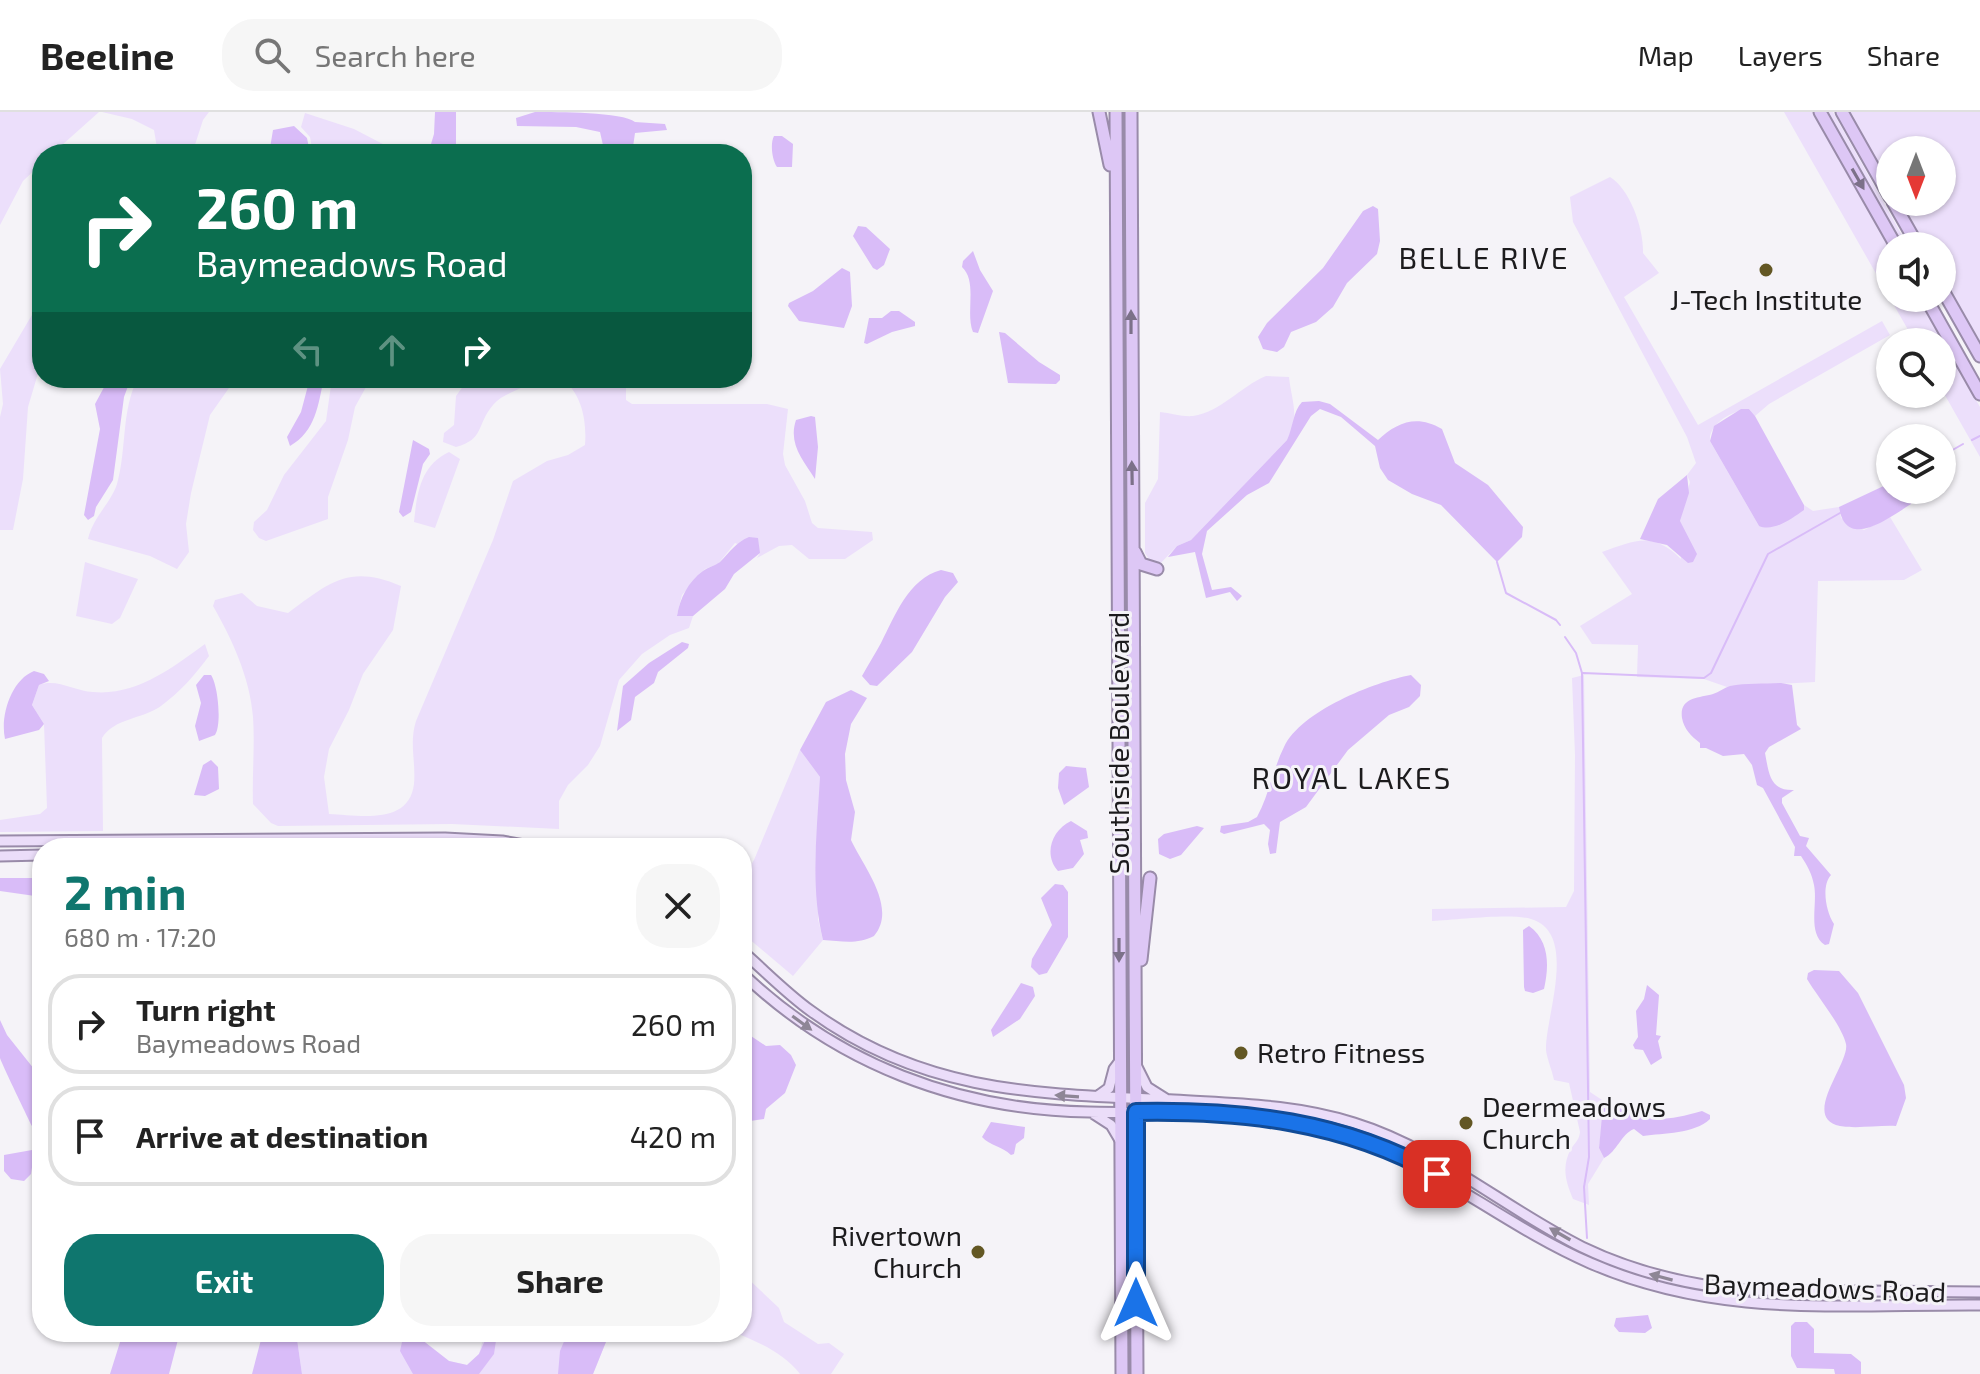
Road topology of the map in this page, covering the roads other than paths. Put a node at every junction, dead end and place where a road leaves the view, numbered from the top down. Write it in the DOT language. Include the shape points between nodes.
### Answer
graph roads {
  1 [pos="1099,112"];
  2 [pos="1116,112"];
  3 [pos="1131,112"];
  4 [pos="1820,112"];
  5 [pos="1842,112"];
  6 [pos="1876,173"];
  7 [pos="1888,232"];
  8 [pos="1116,233"];
  9 [pos="1934,312"];
  10 [pos="1955,312"];
  11 [pos="1980,356"];
  12 [pos="1980,394"];
  13 [pos="1133,546"];
  14 [pos="1157,569"];
  15 [pos="0,841"];
  16 [pos="32,841"];
  17 [pos="32,855"];
  18 [pos="0,856"];
  19 [pos="1150,878"];
  20 [pos="752,960"];
  21 [pos="752,981"];
  22 [pos="1135,1024"];
  23 [pos="1120,1061"];
  24 [pos="1136,1064"];
  25 [pos="1093,1098"];
  26 [pos="1121,1098"];
  27 [pos="1136,1099"];
  28 [pos="1169,1100"];
  29 [pos="1296,1109"];
  30 [pos="1090,1112"];
  31 [pos="1121,1112"];
  32 [pos="1136,1112"];
  33 [pos="1294,1121"];
  34 [pos="1353,1123"];
  35 [pos="1349,1135"];
  36 [pos="1121,1142"];
  37 [pos="1424,1152"];
  38 [pos="1419,1164"];
  39 [pos="1536,1220"];
  40 [pos="1529,1231"];
  41 [pos="1980,1292"];
  42 [pos="1980,1305"];
  43 [pos="1122,1374"];
  44 [pos="1137,1374"];
  1 -- 8 [label="highway"];
  2 -- 8 [label="highway, Southside Boulevard"];
  13 -- 3 [label="highway, Southside Boulevard, one-way"];
  4 -- 7 [label="highway, one-way"];
  5 -- 6 [label="highway"];
  8 -- 23 [label="highway, Southside Boulevard, one-way"];
  9 -- 12 [label="highway"];
  10 -- 11 [label="highway"];
  13 -- 14 [label="highway" via="1141,564"];
  13 -- 22 [label="highway, Southside Boulevard"];
  15 -- 16 [label="main road"];
  17 -- 18 [label="main road"];
  19 -- 22 [label="highway"];
  25 -- 20 [label="main road, Baymeadows Road, one-way" via="980,1085 909,1064 811,1011"];
  21 -- 30 [label="main road, Baymeadows Road, one-way" via="826,1039 902,1078 976,1100"];
  22 -- 24 [label="highway, Southside Boulevard"];
  23 -- 25 [label="main road" via="1109,1089"];
  23 -- 26 [label="highway, Southside Boulevard"];
  24 -- 27 [label="highway, Southside Boulevard"];
  24 -- 28 [label="main road" via="1147,1087"];
  25 -- 26 [label="main road, Baymeadows Road"];
  26 -- 27 [label="main road, Baymeadows Road"];
  26 -- 31 [label="highway, Southside Boulevard"];
  27 -- 28 [label="main road, Baymeadows Road"];
  27 -- 32 [label="highway, Southside Boulevard"];
  28 -- 29 [label="main road, Baymeadows Road"];
  29 -- 33 [label="main road"];
  29 -- 34 [label="main road, Baymeadows Road"];
  30 -- 31 [label="main road, Baymeadows Road"];
  30 -- 36 [label="main road" via="1111,1125"];
  31 -- 32 [label="main road, Baymeadows Road"];
  31 -- 36 [label="highway, Southside Boulevard"];
  32 -- 33 [label="main road, Baymeadows Road"];
  32 -- 44 [label="highway, Southside Boulevard"];
  33 -- 35 [label="main road, Baymeadows Road"];
  34 -- 35 [label="main road"];
  34 -- 37 [label="main road, Baymeadows Road"];
  35 -- 38 [label="main road, Baymeadows Road"];
  36 -- 43 [label="highway, Southside Boulevard"];
  37 -- 38 [label="main road"];
  37 -- 39 [label="main road, Baymeadows Road"];
  38 -- 40 [label="main road, Baymeadows Road"];
  39 -- 40 [label="main road"];
  41 -- 39 [label="main road, Baymeadows Road, one-way" via="1745,1290 1675,1280 1634,1269"];
  40 -- 42 [label="main road, Baymeadows Road" via="1627,1279 1673,1293 1746,1303"];
}
